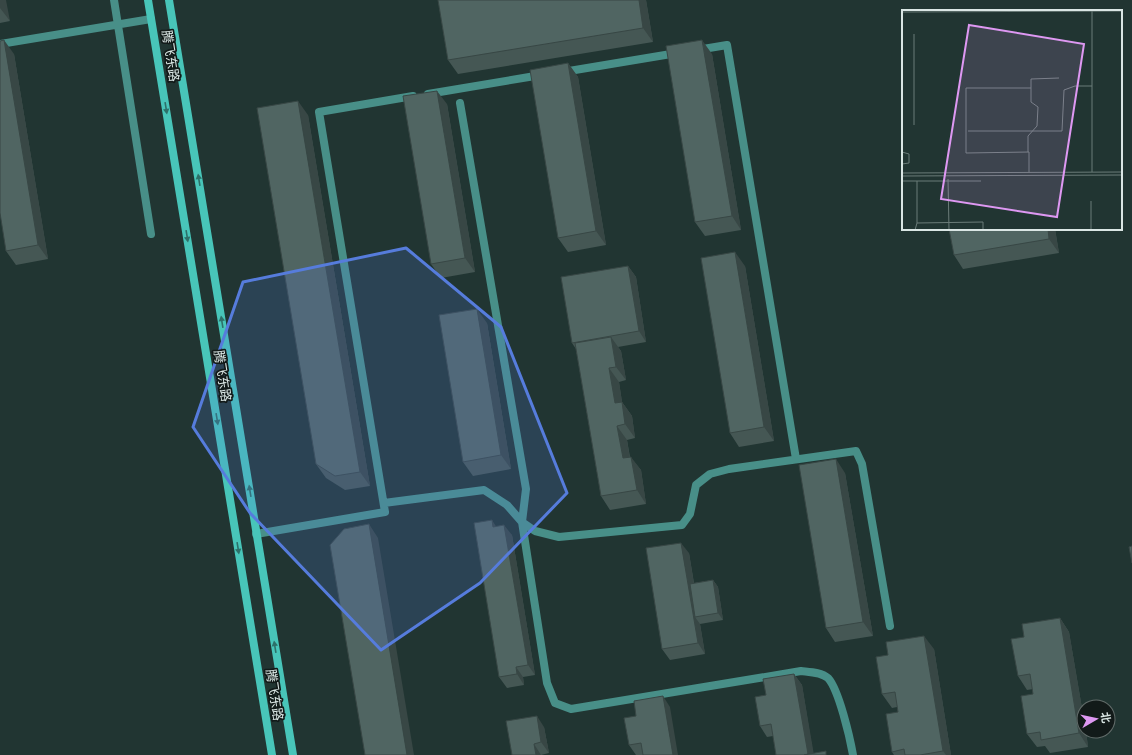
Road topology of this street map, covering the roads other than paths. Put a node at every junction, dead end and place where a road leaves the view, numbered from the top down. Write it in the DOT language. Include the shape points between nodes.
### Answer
graph roads {
  1 [pos="114,0"];
  2 [pos="148,0"];
  3 [pos="169,0"];
  4 [pos="151,19"];
  5 [pos="118,25"];
  6 [pos="0,44"];
  7 [pos="460,103"];
  8 [pos="151,234"];
  9 [pos="796,459"];
  10 [pos="384,503"];
  11 [pos="522,522"];
  12 [pos="256,534"];
  13 [pos="890,626"];
  14 [pos="272,755"];
  15 [pos="293,755"];
  16 [pos="853,755"];
  1 -- 5 [label="lane"];
  2 -- 4 [label="street, 腾飞东路"];
  12 -- 3 [label="street, 腾飞东路, one-way"];
  4 -- 5 [label="lane"];
  4 -- 14 [label="street, 腾飞东路, one-way"];
  5 -- 6 [label="lane"];
  5 -- 8 [label="lane"];
  7 -- 11 [label="lane" via="526,489"];
  9 -- 10 [label="lane" via="728,45 319,112"];
  9 -- 11 [label="lane" via="710,474 696,485 690,514 682,525 559,537 535,531"];
  9 -- 13 [label="lane" via="856,451 862,464"];
  10 -- 11 [label="lane" via="484,490 507,505"];
  10 -- 12 [label="lane" via="385,512"];
  11 -- 16 [label="lane" via="547,683 554,703 571,709 801,671 816,672 827,678 836,693"];
  15 -- 12 [label="street, 腾飞东路, one-way"];
}
